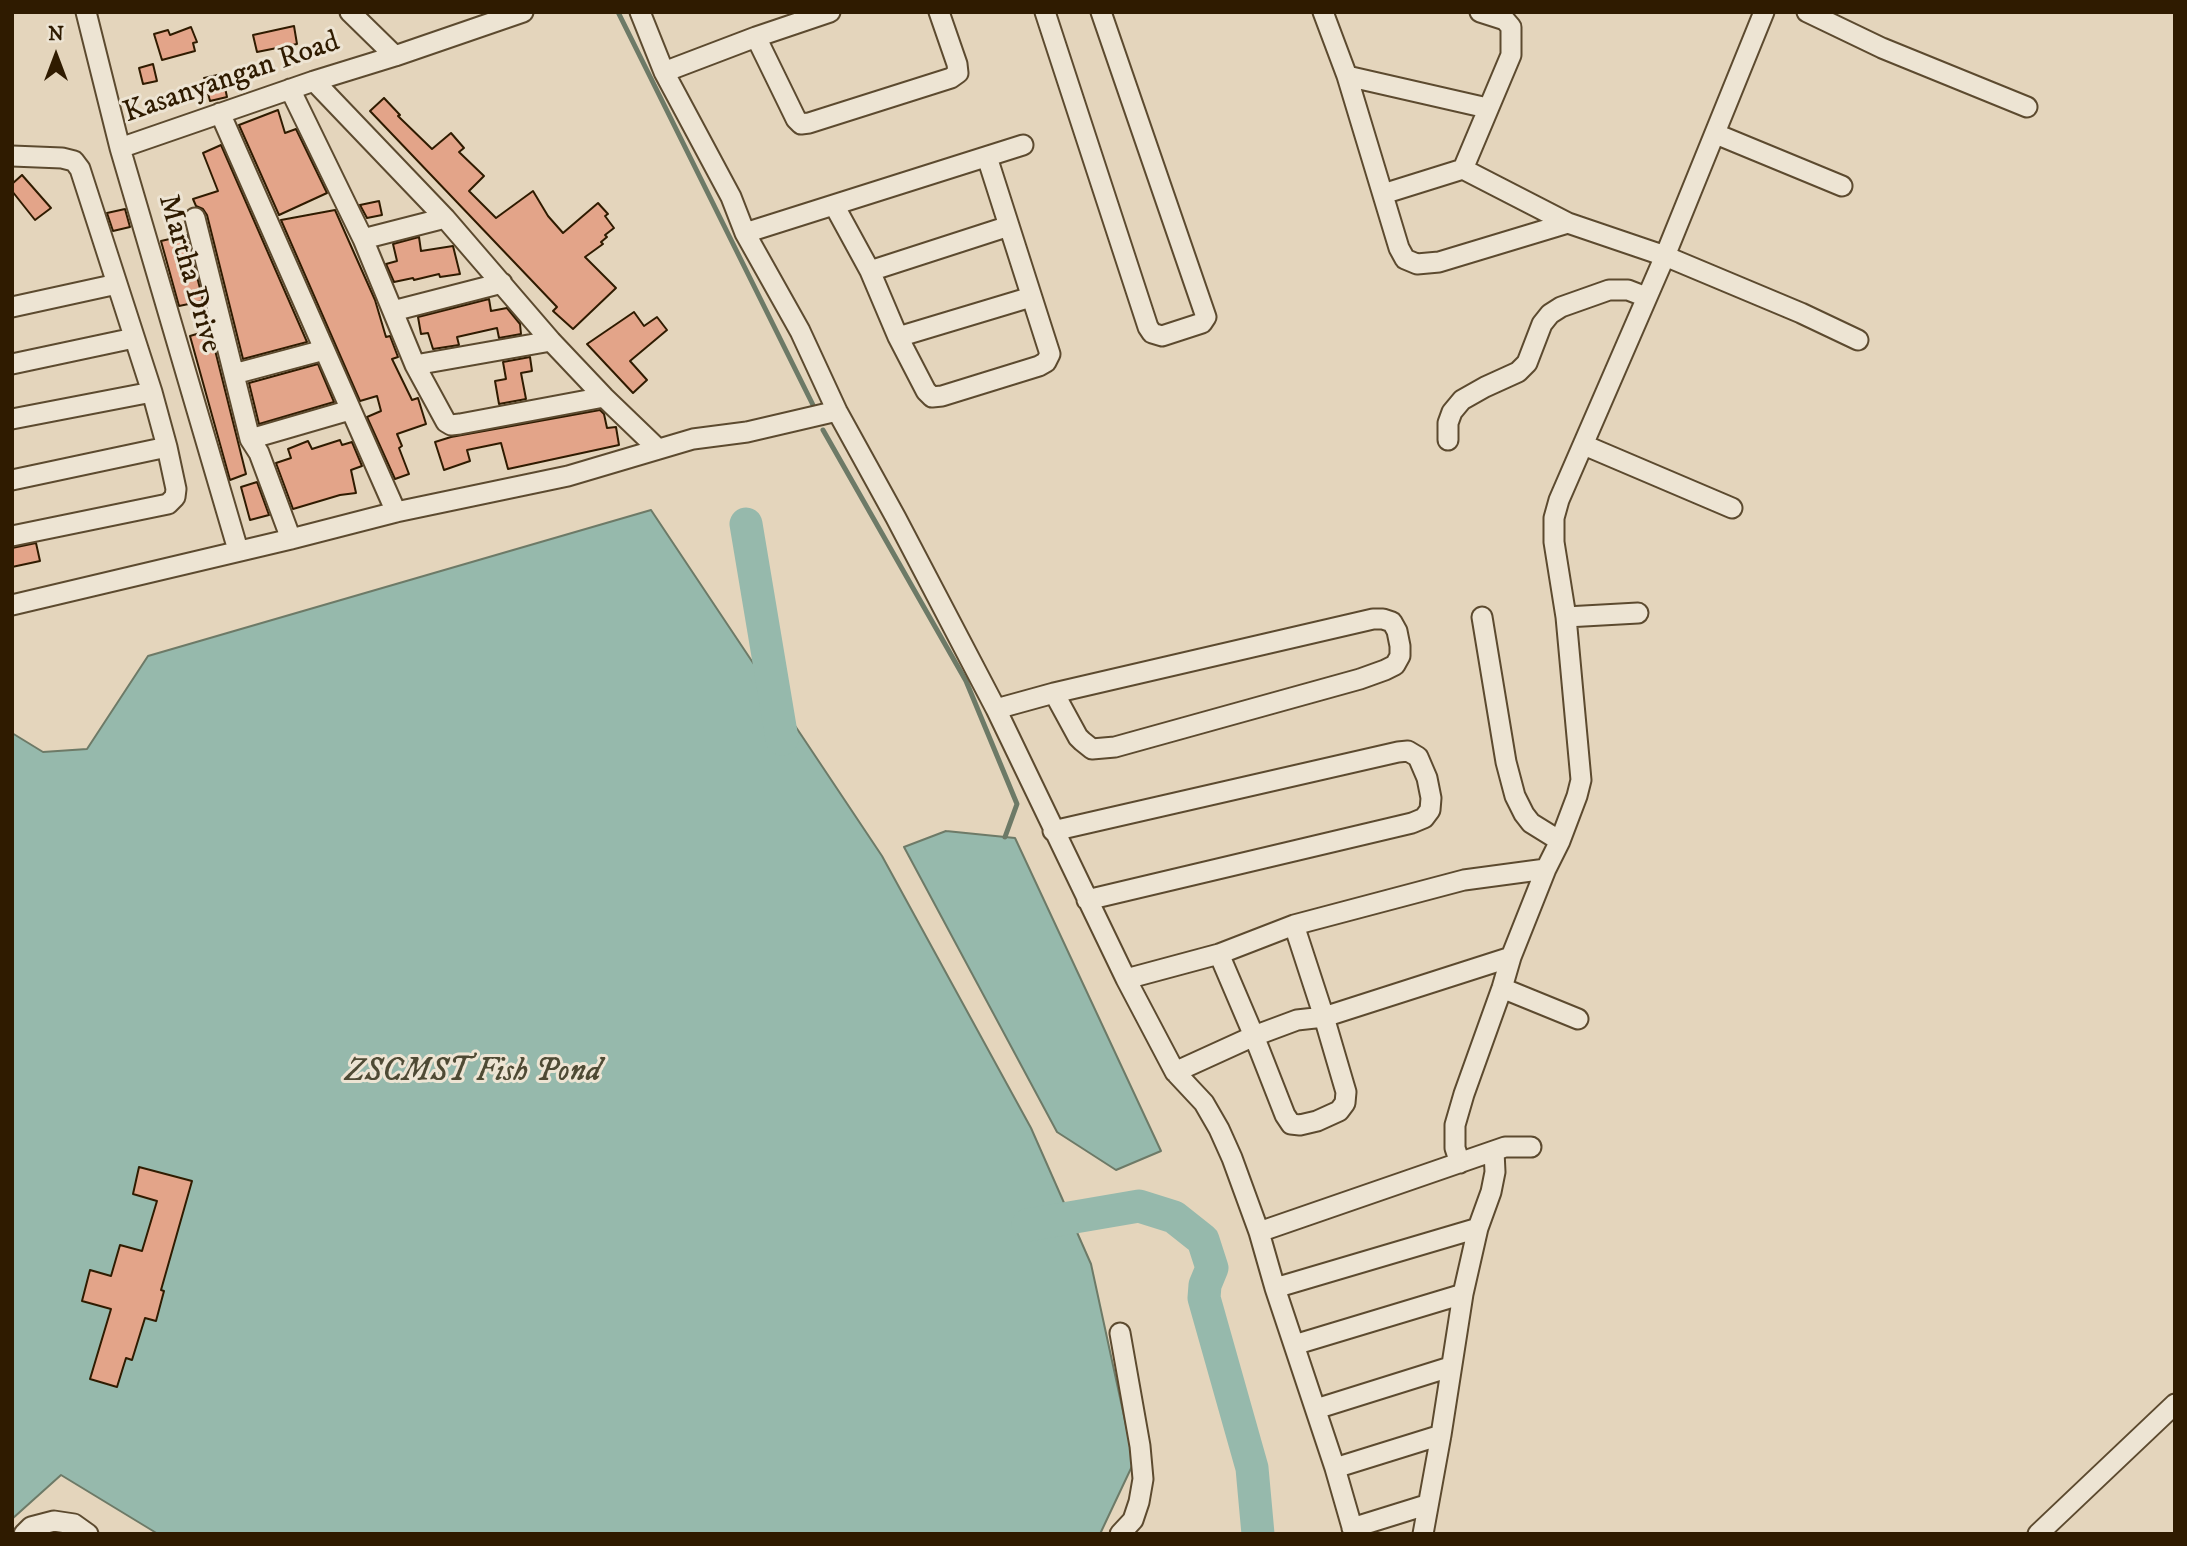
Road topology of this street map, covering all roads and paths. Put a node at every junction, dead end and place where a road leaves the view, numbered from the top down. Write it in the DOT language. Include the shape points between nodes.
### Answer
graph roads {
  1 [pos="86,12"];
  2 [pos="350,12"];
  3 [pos="523,12"];
  4 [pos="640,12"];
  5 [pos="831,12"];
  6 [pos="939,12"];
  7 [pos="1045,12"];
  8 [pos="1101,12"];
  9 [pos="1323,12"];
  10 [pos="1480,12"];
  11 [pos="1764,12"];
  12 [pos="1807,12"];
  13 [pos="756,37"];
  14 [pos="396,56"];
  15 [pos="664,72"];
  16 [pos="1347,76"];
  17 [pos="314,80"];
  18 [pos="290,89"];
  19 [pos="2027,107"];
  20 [pos="1488,108"];
  21 [pos="220,113"];
  22 [pos="1716,134"];
  23 [pos="1023,145"];
  24 [pos="120,148"];
  25 [pos="12,156"];
  26 [pos="987,157"];
  27 [pos="1462,169"];
  28 [pos="1842,186"];
  29 [pos="1383,194"];
  30 [pos="834,205"];
  31 [pos="195,218"];
  32 [pos="445,218"];
  33 [pos="1568,223"];
  34 [pos="1009,226"];
  35 [pos="746,233"];
  36 [pos="363,239"];
  37 [pos="1665,256"];
  38 [pos="870,271"];
  39 [pos="502,283"];
  40 [pos="117,285"];
  41 [pos="1031,297"];
  42 [pos="1646,297"];
  43 [pos="12,307"];
  44 [pos="393,311"];
  45 [pos="898,337"];
  46 [pos="134,338"];
  47 [pos="1858,340"];
  48 [pos="551,341"];
  49 [pos="324,349"];
  50 [pos="12,364"];
  51 [pos="415,365"];
  52 [pos="234,374"];
  53 [pos="152,392"];
  54 [pos="604,397"];
  55 [pos="350,410"];
  56 [pos="837,411"];
  57 [pos="12,419"];
  58 [pos="250,439"];
  59 [pos="1448,440"];
  60 [pos="1584,445"];
  61 [pos="167,447"];
  62 [pos="657,448"];
  63 [pos="12,480"];
  64 [pos="1732,508"];
  65 [pos="396,512"];
  66 [pos="12,536"];
  67 [pos="291,540"];
  68 [pos="238,550"];
  69 [pos="12,605"];
  70 [pos="1638,613"];
  71 [pos="1482,617"];
  72 [pos="1566,617"];
  73 [pos="1054,693"];
  74 [pos="996,709"];
  75 [pos="1054,831"];
  76 [pos="1560,841"];
  77 [pos="1546,869"];
  78 [pos="1087,900"];
  79 [pos="1294,925"];
  80 [pos="1219,954"];
  81 [pos="1511,957"];
  82 [pos="1126,979"];
  83 [pos="1502,988"];
  84 [pos="1324,1017"];
  85 [pos="1578,1019"];
  86 [pos="1254,1036"];
  87 [pos="1175,1072"];
  88 [pos="1531,1147"];
  89 [pos="1494,1151"];
  90 [pos="1460,1163"];
  91 [pos="1478,1228"];
  92 [pos="1259,1232"];
  93 [pos="1275,1288"];
  94 [pos="1462,1294"];
  95 [pos="1120,1333"];
  96 [pos="1294,1345"];
  97 [pos="1450,1367"];
  98 [pos="2175,1404"];
  99 [pos="1316,1409"];
  100 [pos="1441,1435"];
  101 [pos="1335,1468"];
  102 [pos="1426,1505"];
  103 [pos="1353,1531"];
  104 [pos="24,1534"];
  105 [pos="89,1534"];
  106 [pos="1120,1534"];
  107 [pos="1423,1534"];
  108 [pos="2038,1534"];
  1 -- 24 [label="street, Martha Drive"];
  2 -- 14 [label="street"];
  3 -- 14 [label="street, Kasanyangan Road"];
  4 -- 15 [label="street"];
  5 -- 13 [label="street"];
  6 -- 13 [label="street" via="958,73 809,123 801,124 796,118"];
  7 -- 8 [label="street" via="1148,327 1162,335 1202,323 1206,317"];
  9 -- 16 [label="street"];
  10 -- 20 [label="street" via="1506,20 1511,27 1511,55"];
  11 -- 22 [label="street"];
  12 -- 19 [label="street"];
  13 -- 15 [label="street"];
  14 -- 17 [label="street, Kasanyangan Road"];
  15 -- 35 [label="street"];
  16 -- 20 [label="street"];
  16 -- 29 [label="street"];
  17 -- 18 [label="street, Kasanyangan Road"];
  17 -- 32 [label="street"];
  18 -- 21 [label="street, Kasanyangan Road"];
  18 -- 36 [label="street"];
  20 -- 27 [label="street"];
  21 -- 24 [label="street, Kasanyangan Road"];
  21 -- 49 [label="street"];
  22 -- 28 [label="street"];
  22 -- 37 [label="street"];
  23 -- 26 [label="street"];
  24 -- 68 [label="street, Martha Drive"];
  25 -- 40 [label="street" via="74,161"];
  26 -- 30 [label="street"];
  26 -- 34 [label="street"];
  27 -- 29 [label="street"];
  27 -- 33 [label="street"];
  29 -- 33 [label="street" via="1399,248 1405,259 1418,264"];
  30 -- 35 [label="street"];
  30 -- 38 [label="street"];
  31 -- 52 [label="street"];
  32 -- 36 [label="street"];
  32 -- 39 [label="street"];
  33 -- 37 [label="street"];
  34 -- 38 [label="street"];
  34 -- 41 [label="street"];
  35 -- 56 [label="street"];
  36 -- 44 [label="street"];
  37 -- 42 [label="street"];
  37 -- 47 [label="street"];
  38 -- 45 [label="street"];
  39 -- 44 [label="street"];
  39 -- 48 [label="street"];
  40 -- 43 [label="street"];
  40 -- 46 [label="street"];
  41 -- 45 [label="street"];
  41 -- 45 [label="street" via="1050,354 1046,362 942,396 932,397 926,391"];
  42 -- 59 [label="street" via="1628,290 1609,290 1550,314 1527,363 1518,372 1473,393 1452,411"];
  42 -- 60 [label="street"];
  44 -- 51 [label="street"];
  46 -- 50 [label="street"];
  46 -- 53 [label="street"];
  48 -- 51 [label="street"];
  48 -- 54 [label="street"];
  49 -- 52 [label="street"];
  49 -- 55 [label="street"];
  51 -- 54 [label="street" via="446,422 452,425"];
  52 -- 58 [label="street"];
  53 -- 57 [label="street"];
  53 -- 61 [label="street"];
  54 -- 62 [label="street"];
  55 -- 58 [label="street"];
  55 -- 65 [label="street"];
  56 -- 62 [label="street"];
  56 -- 74 [label="street"];
  58 -- 67 [label="street"];
  60 -- 64 [label="street"];
  60 -- 72 [label="street" via="1554,518"];
  61 -- 63 [label="street"];
  61 -- 66 [label="street" via="176,489 168,504"];
  62 -- 65 [label="street" via="568,476"];
  65 -- 67 [label="street"];
  67 -- 68 [label="street"];
  68 -- 69 [label="street"];
  70 -- 72 [label="street"];
  71 -- 76 [label="street" via="1515,796 1531,823"];
  72 -- 76 [label="street" via="1581,780"];
  73 -- 73 [label="street" via="1373,619 1392,622 1400,646 1395,665 1360,679 1115,747 1092,749 1082,741"];
  73 -- 74 [label="street"];
  74 -- 75 [label="street"];
  75 -- 78 [label="street"];
  75 -- 78 [label="street" via="1398,752 1418,757 1427,778 1430,810 1412,823"];
  76 -- 77 [label="street"];
  77 -- 79 [label="street" via="1464,880"];
  77 -- 81 [label="street"];
  78 -- 82 [label="street"];
  79 -- 80 [label="street"];
  79 -- 84 [label="street"];
  80 -- 82 [label="street"];
  80 -- 86 [label="street"];
  81 -- 83 [label="street"];
  81 -- 84 [label="street"];
  82 -- 87 [label="street"];
  83 -- 85 [label="street"];
  83 -- 90 [label="street" via="1455,1125"];
  84 -- 86 [label="street" via="1297,1020"];
  84 -- 86 [label="street" via="1346,1092 1339,1111 1317,1121 1291,1124 1284,1115"];
  86 -- 87 [label="street"];
  87 -- 92 [label="street" via="1204,1103 1219,1129"];
  88 -- 89 [label="street"];
  89 -- 90 [label="street"];
  89 -- 91 [label="street" via="1491,1192"];
  90 -- 92 [label="street"];
  91 -- 93 [label="street"];
  91 -- 94 [label="street"];
  92 -- 93 [label="street"];
  93 -- 96 [label="street"];
  94 -- 96 [label="street"];
  94 -- 97 [label="street"];
  95 -- 106 [label="street" via="1143,1479 1133,1520"];
  96 -- 99 [label="street"];
  97 -- 99 [label="street"];
  97 -- 100 [label="street"];
  98 -- 108 [label="street"];
  99 -- 101 [label="street"];
  100 -- 101 [label="street"];
  100 -- 102 [label="street"];
  101 -- 103 [label="street"];
  102 -- 103 [label="street"];
  102 -- 107 [label="street"];
  104 -- 105 [label="street" via="54,1521 74,1524"];
}
